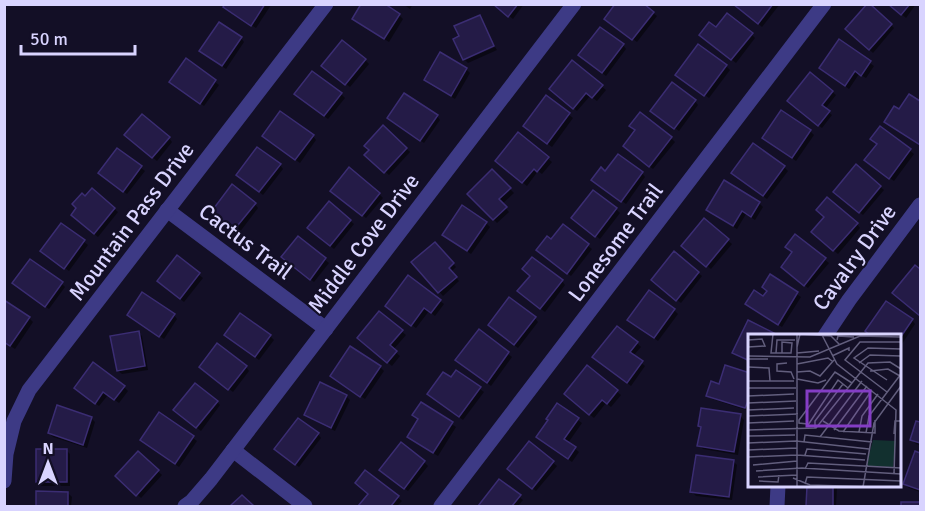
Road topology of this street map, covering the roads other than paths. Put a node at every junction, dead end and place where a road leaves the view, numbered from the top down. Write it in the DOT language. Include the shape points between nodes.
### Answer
graph roads {
  1 [pos="326,4"];
  2 [pos="574,4"];
  3 [pos="824,4"];
  4 [pos="921,205"];
  5 [pos="167,210"];
  6 [pos="326,330"];
  7 [pos="826,334"];
  8 [pos="233,450"];
  9 [pos="4,481"];
  10 [pos="778,487"];
  11 [pos="185,507"];
  12 [pos="305,507"];
  13 [pos="441,507"];
  14 [pos="777,507"];
  1 -- 5 [label="street, Mountain Pass Drive"];
  2 -- 6 [label="street, Middle Cove Drive"];
  3 -- 13 [label="street, Lonesome Trail"];
  4 -- 7 [label="street, Cavalry Drive"];
  5 -- 6 [label="street, Cactus Trail"];
  5 -- 9 [label="street, Mountain Pass Drive" via="29,390 14,421"];
  6 -- 8 [label="street, Middle Cove Drive"];
  8 -- 11 [label="street, Middle Cove Drive"];
  8 -- 12 [label="street"];
  10 -- 14 [label="street"];
}
